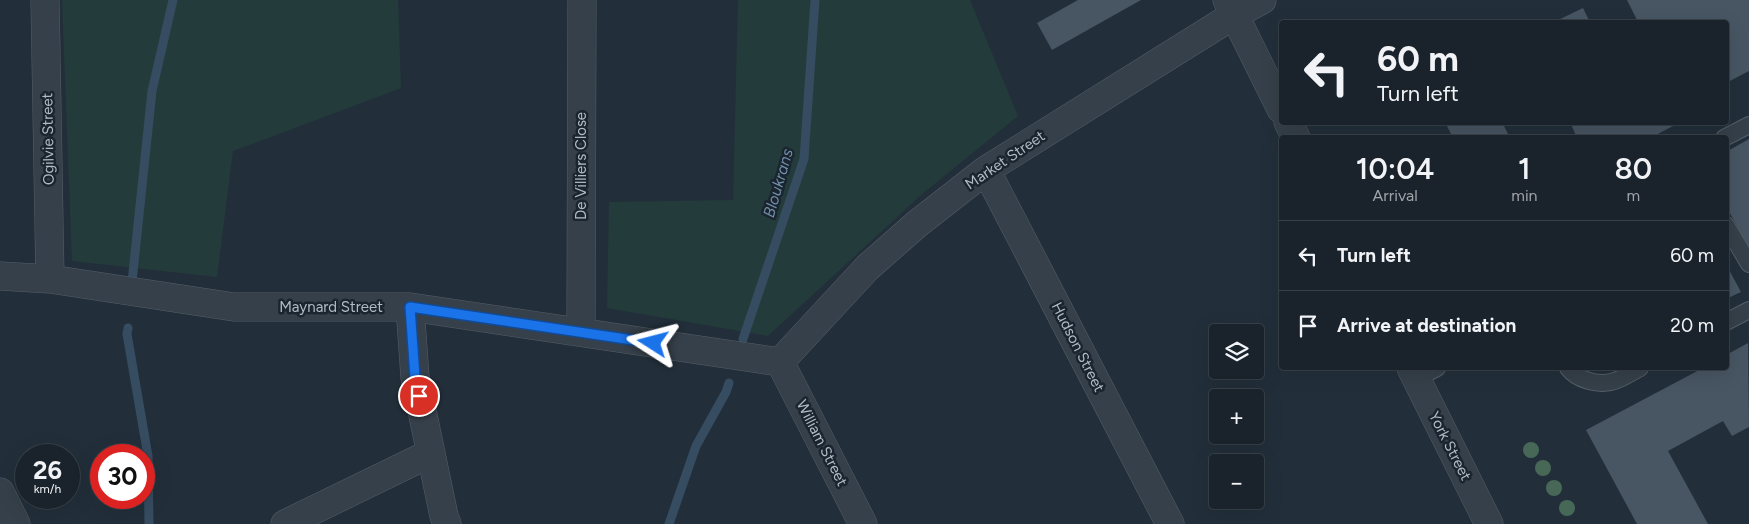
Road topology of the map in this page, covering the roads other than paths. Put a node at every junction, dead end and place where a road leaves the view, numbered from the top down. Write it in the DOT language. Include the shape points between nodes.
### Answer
graph roads {
  1 [pos="45,0"];
  2 [pos="582,0"];
  3 [pos="1262,0"];
  4 [pos="1231,8"];
  5 [pos="1279,105"];
  6 [pos="1749,125"];
  7 [pos="1729,135"];
  8 [pos="986,170"];
  9 [pos="1729,230"];
  10 [pos="1749,264"];
  11 [pos="0,276"];
  12 [pos="50,278"];
  13 [pos="410,307"];
  14 [pos="1749,310"];
  15 [pos="1729,320"];
  16 [pos="581,332"];
  17 [pos="780,362"];
  18 [pos="1570,370"];
  19 [pos="1636,370"];
  20 [pos="1421,371"];
  21 [pos="431,453"];
  22 [pos="0,492"];
  23 [pos="16,524"];
  24 [pos="285,524"];
  25 [pos="447,524"];
  26 [pos="864,524"];
  27 [pos="1170,524"];
  28 [pos="1489,524"];
  1 -- 12 [label="street, Ogilvie Street"];
  2 -- 16 [label="street, De Villiers Close"];
  3 -- 4 [label="street, Market Street"];
  4 -- 5 [label="street"];
  4 -- 8 [label="street, Market Street"];
  6 -- 7 [label="lane"];
  8 -- 17 [label="street, Market Street" via="868,267"];
  8 -- 27 [label="street, Hudson Street"];
  9 -- 10 [label="lane"];
  11 -- 12 [label="street, Maynard Street"];
  12 -- 13 [label="street, Maynard Street" via="234,307"];
  13 -- 16 [label="street, Maynard Street"];
  13 -- 21 [label="street" via="415,377"];
  14 -- 15 [label="lane"];
  16 -- 17 [label="street, Maynard Street"];
  17 -- 26 [label="street, William Street"];
  18 -- 19 [label="lane" via="1591,381 1612,382"];
  20 -- 28 [label="street, York Street"];
  21 -- 24 [label="street"];
  21 -- 25 [label="street"];
  22 -- 23 [label="street"];
}
